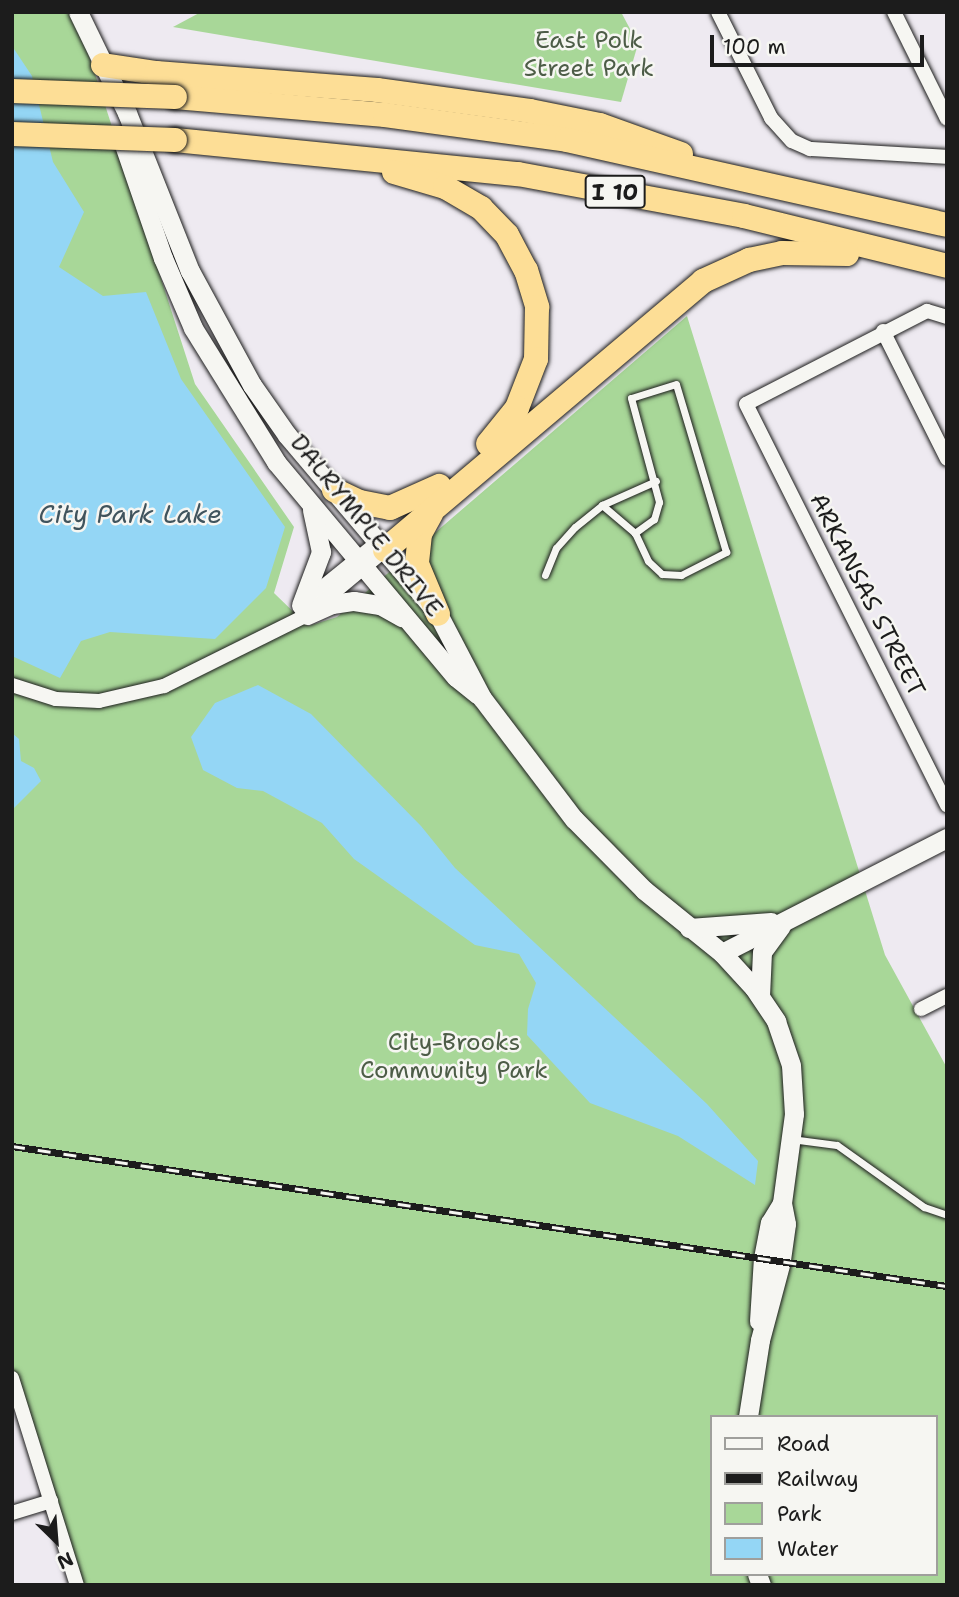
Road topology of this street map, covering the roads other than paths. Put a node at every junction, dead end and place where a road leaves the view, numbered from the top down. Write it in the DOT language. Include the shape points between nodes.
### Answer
graph roads {
  1 [pos="78,12"];
  2 [pos="718,12"];
  3 [pos="894,12"];
  4 [pos="103,65"];
  5 [pos="12,92"];
  6 [pos="947,119"];
  7 [pos="12,134"];
  8 [pos="277,147"];
  9 [pos="947,157"];
  10 [pos="705,171"];
  11 [pos="947,225"];
  12 [pos="947,268"];
  13 [pos="947,317"];
  14 [pos="883,331"];
  15 [pos="265,439"];
  16 [pos="947,459"];
  17 [pos="656,481"];
  18 [pos="334,490"];
  19 [pos="439,494"];
  20 [pos="309,502"];
  21 [pos="602,505"];
  22 [pos="635,533"];
  23 [pos="372,553"];
  24 [pos="545,575"];
  25 [pos="299,613"];
  26 [pos="438,614"];
  27 [pos="415,626"];
  28 [pos="12,685"];
  29 [pos="482,698"];
  30 [pos="947,805"];
  31 [pos="947,838"];
  32 [pos="786,920"];
  33 [pos="689,928"];
  34 [pos="722,953"];
  35 [pos="761,996"];
  36 [pos="947,996"];
  37 [pos="921,1009"];
  38 [pos="790,1139"];
  39 [pos="947,1215"];
  40 [pos="12,1378"];
  41 [pos="748,1415"];
  42 [pos="51,1502"];
  43 [pos="12,1513"];
  44 [pos="77,1585"];
  1 -- 4 [label="street, DALRYMPLE DRIVE"];
  2 -- 9 [label="street" via="765,107 786,136 810,149"];
  3 -- 6 [label="street"];
  4 -- 10 [label="highway" via="377,90 562,117 672,148"];
  4 -- 15 [label="street, DALRYMPLE DRIVE" via="114,117 172,283 212,360"];
  4 -- 18 [label="street, DALRYMPLE DRIVE" via="172,232 230,349 288,435"];
  5 -- 10 [label="highway, I 10, bridge" via="175,97 489,128"];
  7 -- 8 [label="highway, I 10, bridge"];
  8 -- 12 [label="highway, I 10" via="540,178 744,216"];
  8 -- 19 [label="highway" via="445,187 481,208 521,258 537,307 532,372 502,429"];
  10 -- 11 [label="highway, I 10"];
  12 -- 19 [label="highway" via="813,251 765,256 720,272 670,304"];
  13 -- 14 [label="street" via="927,311"];
  14 -- 16 [label="street"];
  14 -- 30 [label="street, ARKANSAS STREET" via="746,404"];
  15 -- 20 [label="street, DALRYMPLE DRIVE" via="276,462"];
  15 -- 23 [label="street" via="286,453"];
  17 -- 21 [label="lane"];
  17 -- 22 [label="lane" via="658,511"];
  17 -- 22 [label="lane" via="631,398 676,384 726,552 681,575 669,576 652,567"];
  18 -- 19 [label="highway" via="390,508"];
  18 -- 23 [label="street, DALRYMPLE DRIVE"];
  19 -- 23 [label="highway"];
  19 -- 26 [label="highway" via="420,534 416,556 420,578"];
  20 -- 23 [label="street, DALRYMPLE DRIVE"];
  20 -- 25 [label="street" via="321,552"];
  21 -- 22 [label="lane"];
  21 -- 24 [label="lane" via="556,548"];
  23 -- 25 [label="street"];
  23 -- 26 [label="street, DALRYMPLE DRIVE"];
  23 -- 27 [label="street, DALRYMPLE DRIVE"];
  25 -- 27 [label="street" via="362,602 390,609"];
  25 -- 28 [label="street" via="216,662 133,696 99,701 56,699"];
  26 -- 29 [label="street, DALRYMPLE DRIVE"];
  27 -- 29 [label="street, DALRYMPLE DRIVE" via="456,677"];
  29 -- 33 [label="street, DALRYMPLE DRIVE" via="580,825"];
  31 -- 32 [label="street"];
  32 -- 33 [label="street"];
  32 -- 34 [label="street"];
  32 -- 35 [label="street" via="762,952"];
  33 -- 34 [label="street, DALRYMPLE DRIVE"];
  34 -- 35 [label="street, DALRYMPLE DRIVE"];
  35 -- 38 [label="street, DALRYMPLE DRIVE" via="786,1043 791,1065"];
  36 -- 37 [label="street"];
  38 -- 39 [label="lane" via="837,1145 924,1207"];
  38 -- 41 [label="street, DALRYMPLE DRIVE" via="781,1261 760,1340"];
  40 -- 42 [label="street"];
  42 -- 43 [label="street"];
  42 -- 44 [label="street"];
}
